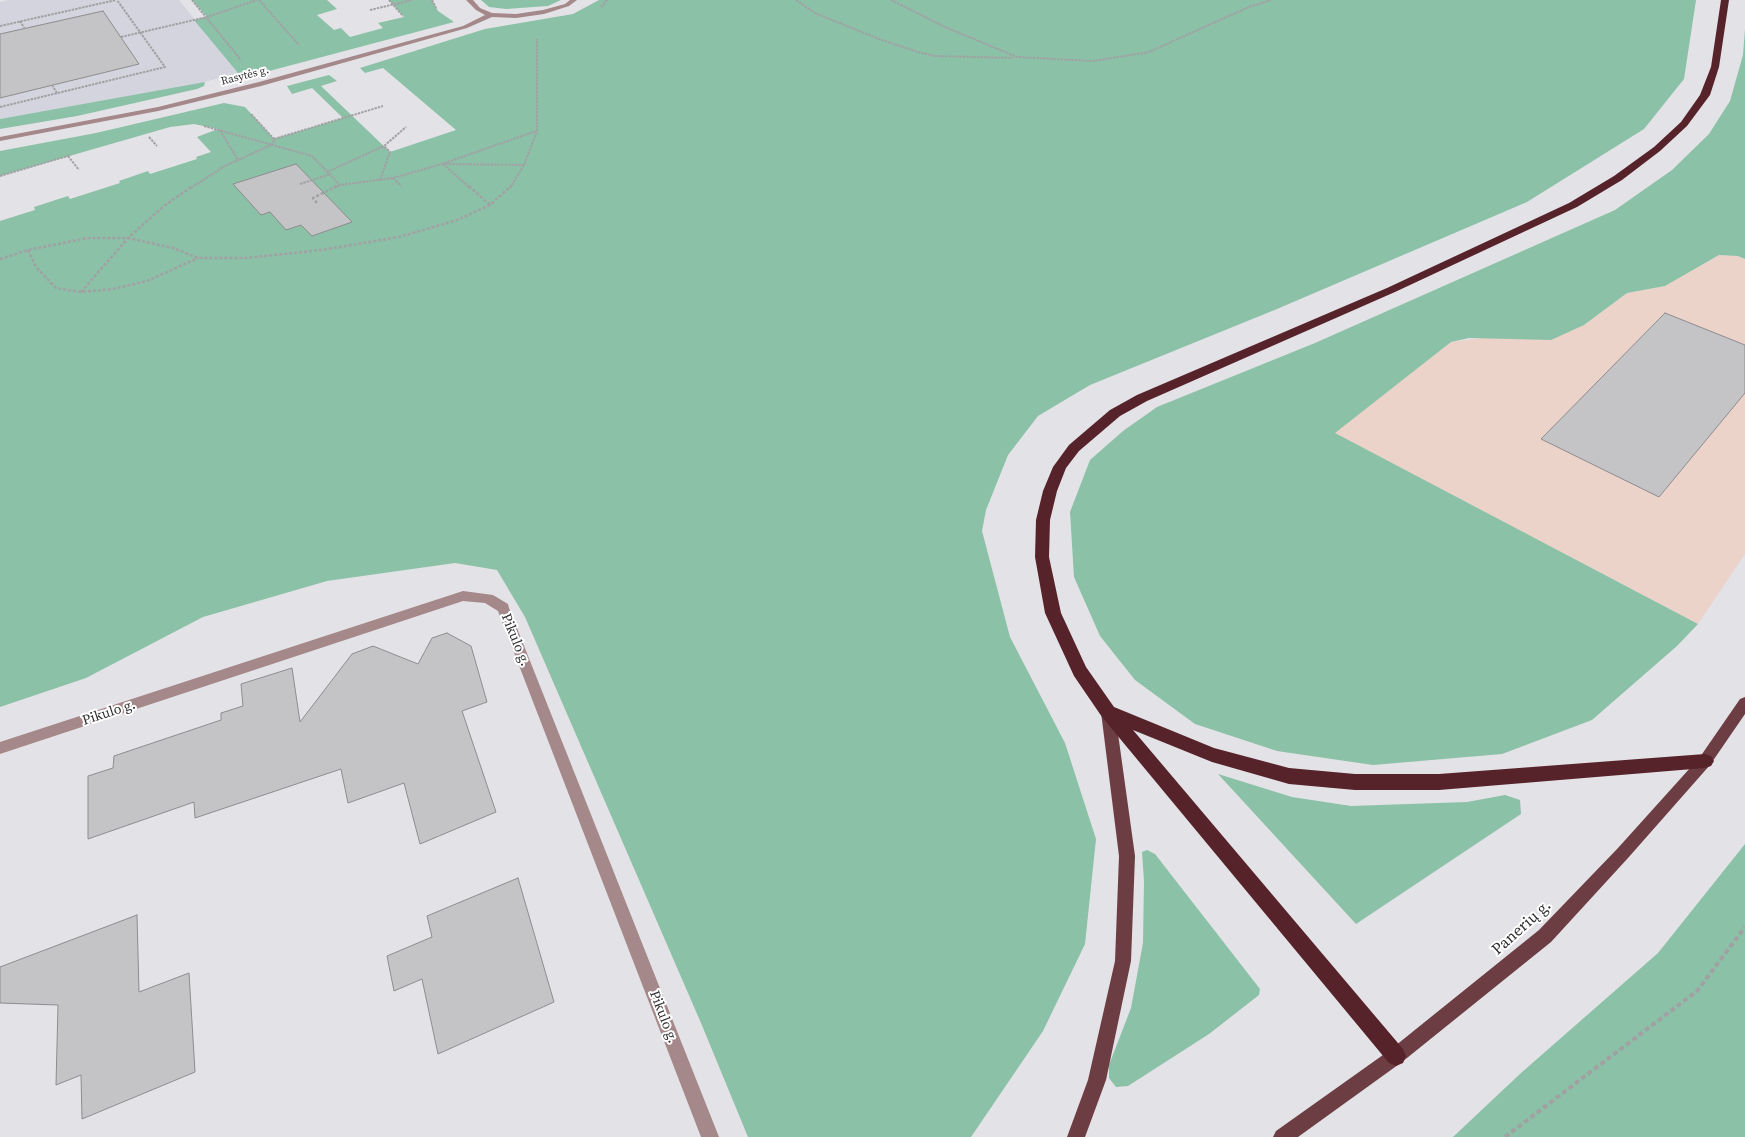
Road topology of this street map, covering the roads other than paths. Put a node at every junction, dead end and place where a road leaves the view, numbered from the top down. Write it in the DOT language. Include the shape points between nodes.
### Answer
graph roads {
  1 [pos="469,0"];
  2 [pos="574,0"];
  3 [pos="1725,0"];
  4 [pos="491,14"];
  5 [pos="0,139"];
  6 [pos="1745,704"];
  7 [pos="1108,712"];
  8 [pos="0,748"];
  9 [pos="1704,761"];
  10 [pos="1396,1056"];
  11 [pos="710,1137"];
  12 [pos="1076,1137"];
  13 [pos="1282,1137"];
  1 -- 4 [label="street" via="478,9"];
  2 -- 4 [label="street" via="544,12 516,16"];
  3 -- 7 [label="highway" via="1715,67 1705,95 1684,124 1618,178 1572,205 1391,290 1142,398 1115,413 1074,448 1060,467 1050,491 1043,520 1042,557 1053,613 1080,671"];
  4 -- 5 [label="street, Rasytės g." via="465,27 227,93"];
  6 -- 9 [label="main road, Panerių g."];
  7 -- 9 [label="highway" via="1212,755 1289,776 1345,781 1439,782"];
  7 -- 10 [label="highway"];
  7 -- 12 [label="main road" via="1127,856 1123,961 1096,1080"];
  8 -- 11 [label="street, Pikulo g." via="463,596 488,598 503,608"];
  9 -- 10 [label="main road, Panerių g." via="1545,936"];
  10 -- 13 [label="main road, Panerių g."];
}
